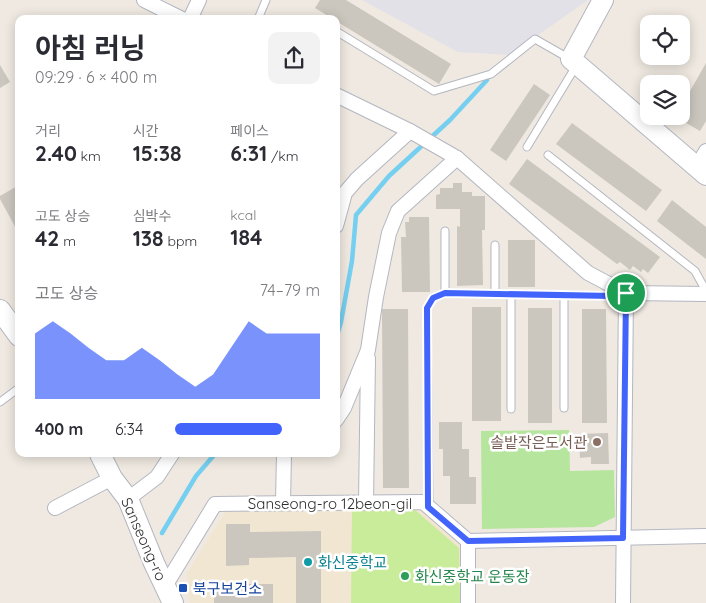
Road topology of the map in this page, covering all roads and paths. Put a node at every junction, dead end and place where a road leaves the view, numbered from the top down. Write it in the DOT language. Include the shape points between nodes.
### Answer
graph roads {
  1 [pos="144,0"];
  2 [pos="199,0"];
  3 [pos="266,0"];
  4 [pos="603,0"];
  5 [pos="174,15"];
  6 [pos="192,15"];
  7 [pos="260,15"];
  8 [pos="340,34"];
  9 [pos="574,62"];
  10 [pos="340,97"];
  11 [pos="410,131"];
  12 [pos="527,147"];
  13 [pos="548,155"];
  14 [pos="458,158"];
  15 [pos="703,164"];
  16 [pos="340,211"];
  17 [pos="445,231"];
  18 [pos="495,245"];
  19 [pos="706,292"];
  20 [pos="445,293"];
  21 [pos="626,293"];
  22 [pos="495,294"];
  23 [pos="511,294"];
  24 [pos="564,295"];
  25 [pos="0,310"];
  26 [pos="15,331"];
  27 [pos="368,350"];
  28 [pos="15,391"];
  29 [pos="0,402"];
  30 [pos="564,408"];
  31 [pos="511,409"];
  32 [pos="340,414"];
  33 [pos="102,457"];
  34 [pos="170,457"];
  35 [pos="284,457"];
  36 [pos="112,478"];
  37 [pos="128,499"];
  38 [pos="283,503"];
  39 [pos="366,503"];
  40 [pos="428,507"];
  41 [pos="56,508"];
  42 [pos="706,536"];
  43 [pos="623,538"];
  44 [pos="468,541"];
  45 [pos="169,594"];
  46 [pos="468,603"];
  47 [pos="623,603"];
  1 -- 5 [label="street"];
  2 -- 6 [label="street"];
  3 -- 7 [label="lane"];
  4 -- 9 [label="street"];
  8 -- 9 [label="lane" via="434,91 491,74 536,39"];
  9 -- 12 [label="lane"];
  9 -- 15 [label="street"];
  10 -- 11 [label="street"];
  11 -- 14 [label="street"];
  11 -- 16 [label="street" via="357,178 345,193"];
  13 -- 19 [label="lane" via="695,271"];
  14 -- 21 [label="street" via="588,273"];
  14 -- 27 [label="street" via="398,211 387,242"];
  17 -- 20 [label="lane"];
  18 -- 22 [label="lane"];
  19 -- 21 [label="street"];
  20 -- 22 [label="lane"];
  20 -- 40 [label="lane" via="433,298 427,308"];
  21 -- 24 [label="lane" via="613,296"];
  21 -- 43 [label="street"];
  22 -- 23 [label="lane"];
  23 -- 24 [label="lane"];
  23 -- 31 [label="lane"];
  24 -- 30 [label="lane"];
  25 -- 26 [label="street"];
  27 -- 32 [label="street"];
  27 -- 39 [label="street"];
  28 -- 29 [label="lane"];
  33 -- 36 [label="street, Sanseong-ro"];
  34 -- 37 [label="street" via="157,477"];
  35 -- 38 [label="street"];
  36 -- 37 [label="street, Sanseong-ro"];
  36 -- 41 [label="street"];
  37 -- 45 [label="street, Sanseong-ro"];
  38 -- 39 [label="street, Sanseong-ro 12beon-gil"];
  38 -- 45 [label="street, Sanseong-ro 12beon-gil" via="215,504"];
  39 -- 40 [label="street, Sanseong-ro 12beon-gil" via="423,502"];
  40 -- 44 [label="street, Sanseong-ro 12beon-gil"];
  42 -- 43 [label="street"];
  43 -- 44 [label="street"];
  43 -- 47 [label="street"];
  44 -- 46 [label="street"];
}
